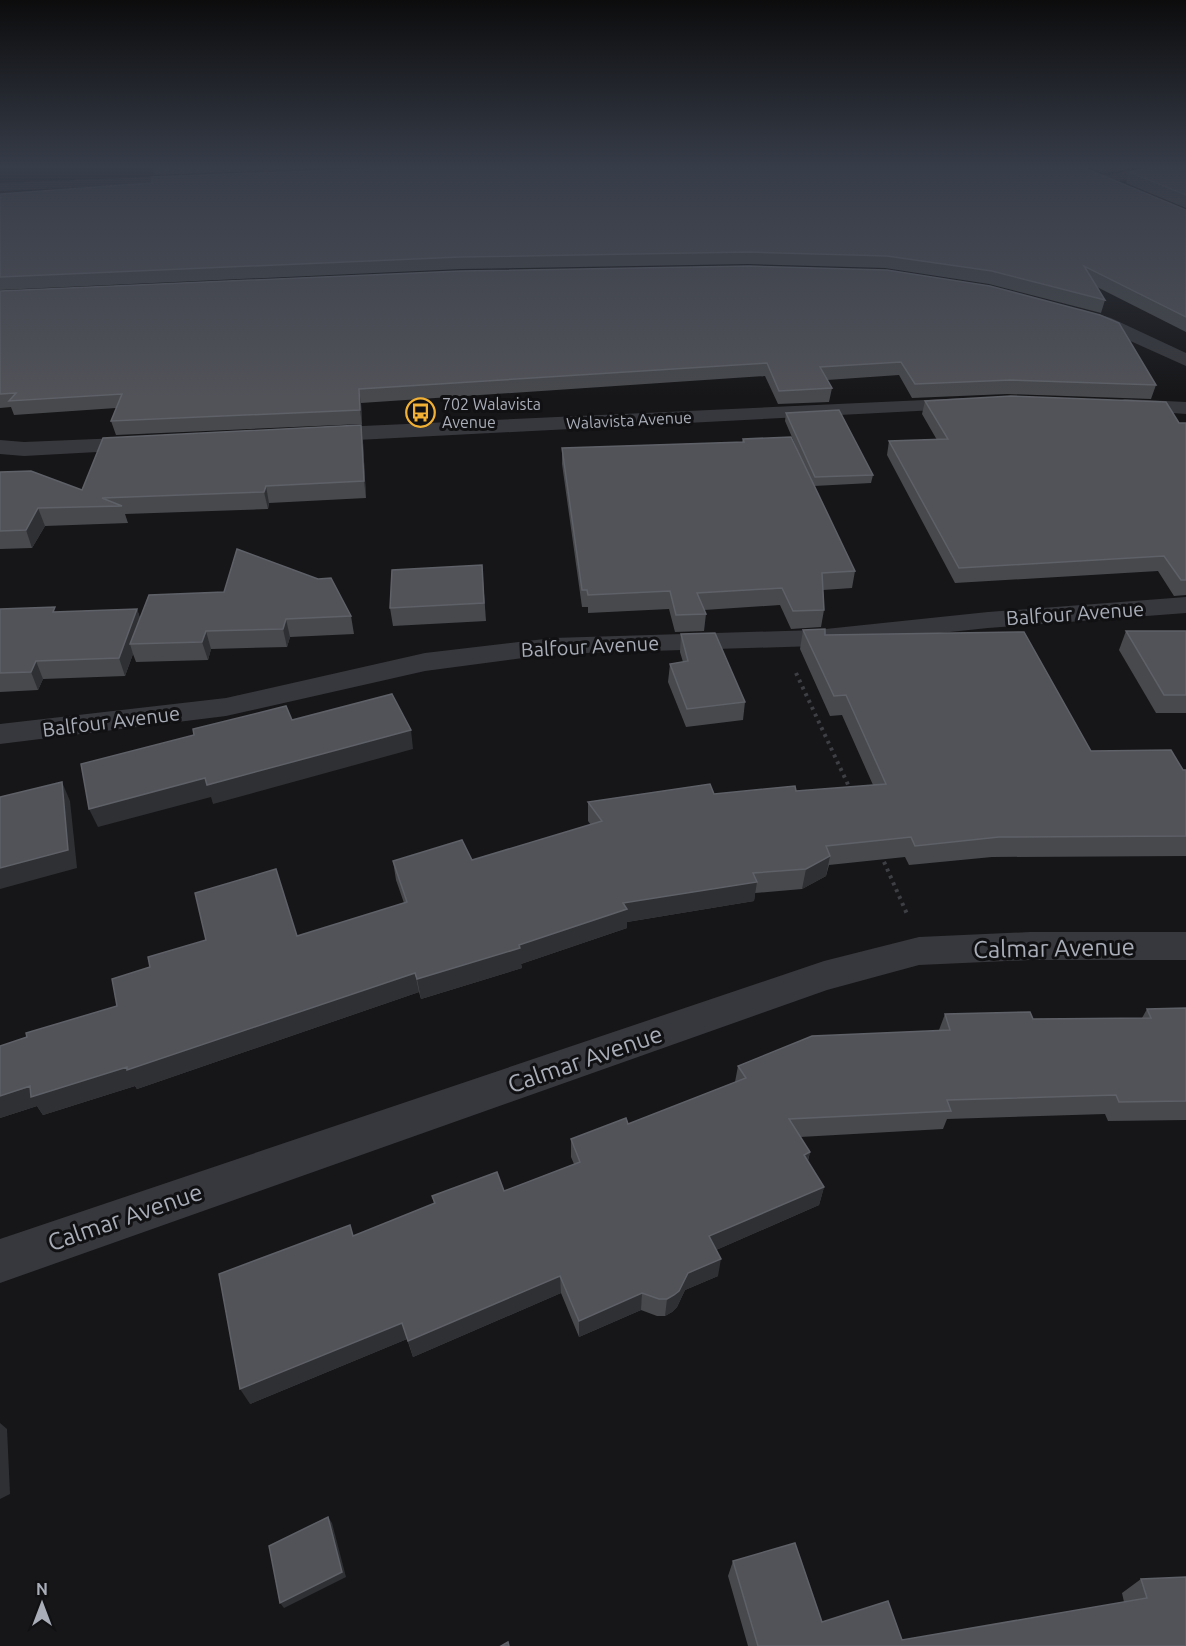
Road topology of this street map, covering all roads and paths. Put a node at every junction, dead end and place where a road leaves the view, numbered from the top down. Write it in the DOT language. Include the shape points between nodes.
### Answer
graph roads {
  1 [pos="1065,311"];
  2 [pos="1186,360"];
  3 [pos="983,403"];
  4 [pos="1107,404"];
  5 [pos="1186,408"];
  6 [pos="304,436"];
  7 [pos="164,443"];
  8 [pos="0,447"];
  9 [pos="1186,605"];
  10 [pos="782,639"];
  11 [pos="0,734"];
  12 [pos="854,796"];
  13 [pos="878,848"];
  14 [pos="1186,946"];
  15 [pos="919,951"];
  16 [pos="0,1261"];
  1 -- 2 [label="street" via="1104,322"];
  3 -- 6 [label="street, Walavista Avenue"];
  4 -- 5 [label="street"];
  7 -- 8 [label="street"];
  9 -- 10 [label="street, Balfour Avenue"];
  10 -- 11 [label="street, Balfour Avenue" via="553,646 437,660 226,707"];
  10 -- 12 [label="path"];
  13 -- 15 [label="path" via="902,900"];
  14 -- 15 [label="street, Calmar Avenue"];
  15 -- 16 [label="street, Calmar Avenue" via="824,976"];
}
